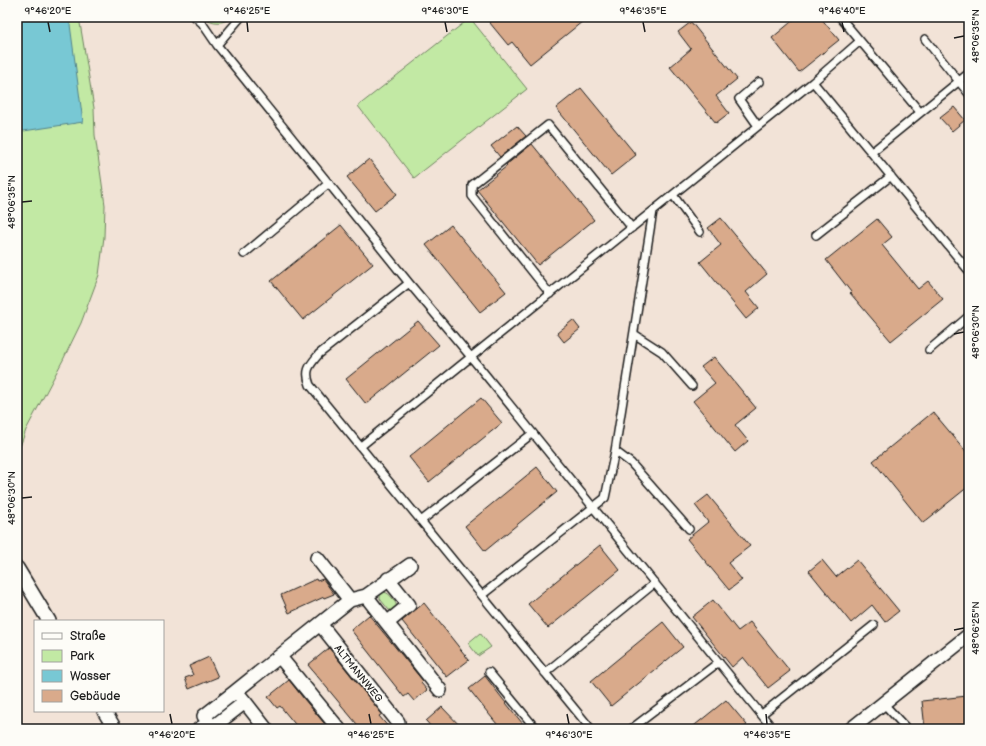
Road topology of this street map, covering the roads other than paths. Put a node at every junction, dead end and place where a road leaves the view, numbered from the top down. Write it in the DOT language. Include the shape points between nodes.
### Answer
graph roads {
  1 [pos="195,17"];
  2 [pos="241,17"];
  3 [pos="840,17"];
  4 [pos="925,39"];
  5 [pos="860,41"];
  6 [pos="218,45"];
  7 [pos="969,73"];
  8 [pos="759,82"];
  9 [pos="813,82"];
  10 [pos="958,82"];
  11 [pos="969,94"];
  12 [pos="920,112"];
  13 [pos="758,126"];
  14 [pos="872,152"];
  15 [pos="891,176"];
  16 [pos="329,183"];
  17 [pos="673,194"];
  18 [pos="653,211"];
  19 [pos="632,228"];
  20 [pos="700,232"];
  21 [pos="816,235"];
  22 [pos="244,254"];
  23 [pos="969,271"];
  24 [pos="409,283"];
  25 [pos="550,294"];
  26 [pos="969,316"];
  27 [pos="634,334"];
  28 [pos="929,350"];
  29 [pos="471,357"];
  30 [pos="692,386"];
  31 [pos="533,432"];
  32 [pos="361,446"];
  33 [pos="615,451"];
  34 [pos="594,508"];
  35 [pos="421,521"];
  36 [pos="689,529"];
  37 [pos="317,558"];
  38 [pos="410,565"];
  39 [pos="17,568"];
  40 [pos="388,579"];
  41 [pos="655,584"];
  42 [pos="366,596"];
  43 [pos="482,596"];
  44 [pos="350,600"];
  45 [pos="49,620"];
  46 [pos="387,623"];
  47 [pos="320,624"];
  48 [pos="874,625"];
  49 [pos="969,635"];
  50 [pos="280,657"];
  51 [pos="719,662"];
  52 [pos="489,672"];
  53 [pos="545,673"];
  54 [pos="440,690"];
  55 [pos="236,691"];
  56 [pos="245,702"];
  57 [pos="884,704"];
  58 [pos="105,712"];
  59 [pos="762,714"];
  60 [pos="398,722"];
  61 [pos="204,726"];
  62 [pos="115,729"];
  63 [pos="266,729"];
  64 [pos="339,729"];
  65 [pos="536,729"];
  66 [pos="591,729"];
  67 [pos="631,729"];
  68 [pos="773,729"];
  69 [pos="852,729"];
  70 [pos="908,729"];
  1 -- 6 [label="lane"];
  2 -- 6 [label="lane"];
  3 -- 5 [label="lane"];
  4 -- 10 [label="lane"];
  5 -- 9 [label="lane"];
  5 -- 12 [label="lane"];
  6 -- 16 [label="lane"];
  7 -- 10 [label="lane"];
  8 -- 13 [label="lane" via="739,99"];
  9 -- 13 [label="lane"];
  9 -- 14 [label="lane"];
  10 -- 11 [label="lane"];
  10 -- 12 [label="lane"];
  12 -- 14 [label="lane"];
  13 -- 17 [label="lane"];
  14 -- 15 [label="lane"];
  15 -- 21 [label="lane"];
  15 -- 23 [label="lane"];
  16 -- 22 [label="lane"];
  16 -- 24 [label="lane"];
  17 -- 18 [label="lane"];
  17 -- 20 [label="lane"];
  18 -- 19 [label="lane"];
  18 -- 27 [label="lane"];
  19 -- 25 [label="lane"];
  19 -- 25 [label="lane" via="548,125 477,180 472,185 472,196"];
  24 -- 29 [label="lane"];
  24 -- 32 [label="lane" via="319,354 308,367 307,377 310,385"];
  25 -- 29 [label="lane"];
  26 -- 28 [label="lane"];
  27 -- 30 [label="lane" via="662,352"];
  27 -- 33 [label="lane"];
  29 -- 31 [label="lane"];
  29 -- 32 [label="lane"];
  31 -- 34 [label="lane"];
  31 -- 35 [label="lane"];
  32 -- 35 [label="lane"];
  33 -- 34 [label="lane" via="605,498"];
  33 -- 36 [label="lane" via="631,463"];
  34 -- 41 [label="lane"];
  34 -- 43 [label="lane"];
  35 -- 43 [label="lane"];
  37 -- 44 [label="street"];
  38 -- 40 [label="street"];
  39 -- 45 [label="street"];
  40 -- 42 [label="street"];
  40 -- 46 [label="street" via="409,605"];
  41 -- 51 [label="lane"];
  41 -- 53 [label="lane"];
  42 -- 44 [label="street"];
  42 -- 46 [label="street"];
  43 -- 53 [label="lane"];
  44 -- 47 [label="street"];
  46 -- 54 [label="street"];
  47 -- 50 [label="street"];
  47 -- 60 [label="street, ALTMANNWEG"];
  48 -- 59 [label="lane"];
  49 -- 57 [label="street"];
  50 -- 55 [label="street"];
  50 -- 64 [label="street"];
  51 -- 59 [label="lane"];
  51 -- 67 [label="lane"];
  52 -- 65 [label="lane"];
  53 -- 66 [label="lane"];
  55 -- 56 [label="street"];
  55 -- 61 [label="street" via="204,716"];
  56 -- 61 [label="street" via="213,726"];
  56 -- 63 [label="street"];
  57 -- 69 [label="street"];
  57 -- 70 [label="lane"];
  58 -- 62 [label="street"];
  59 -- 68 [label="lane"];
}
